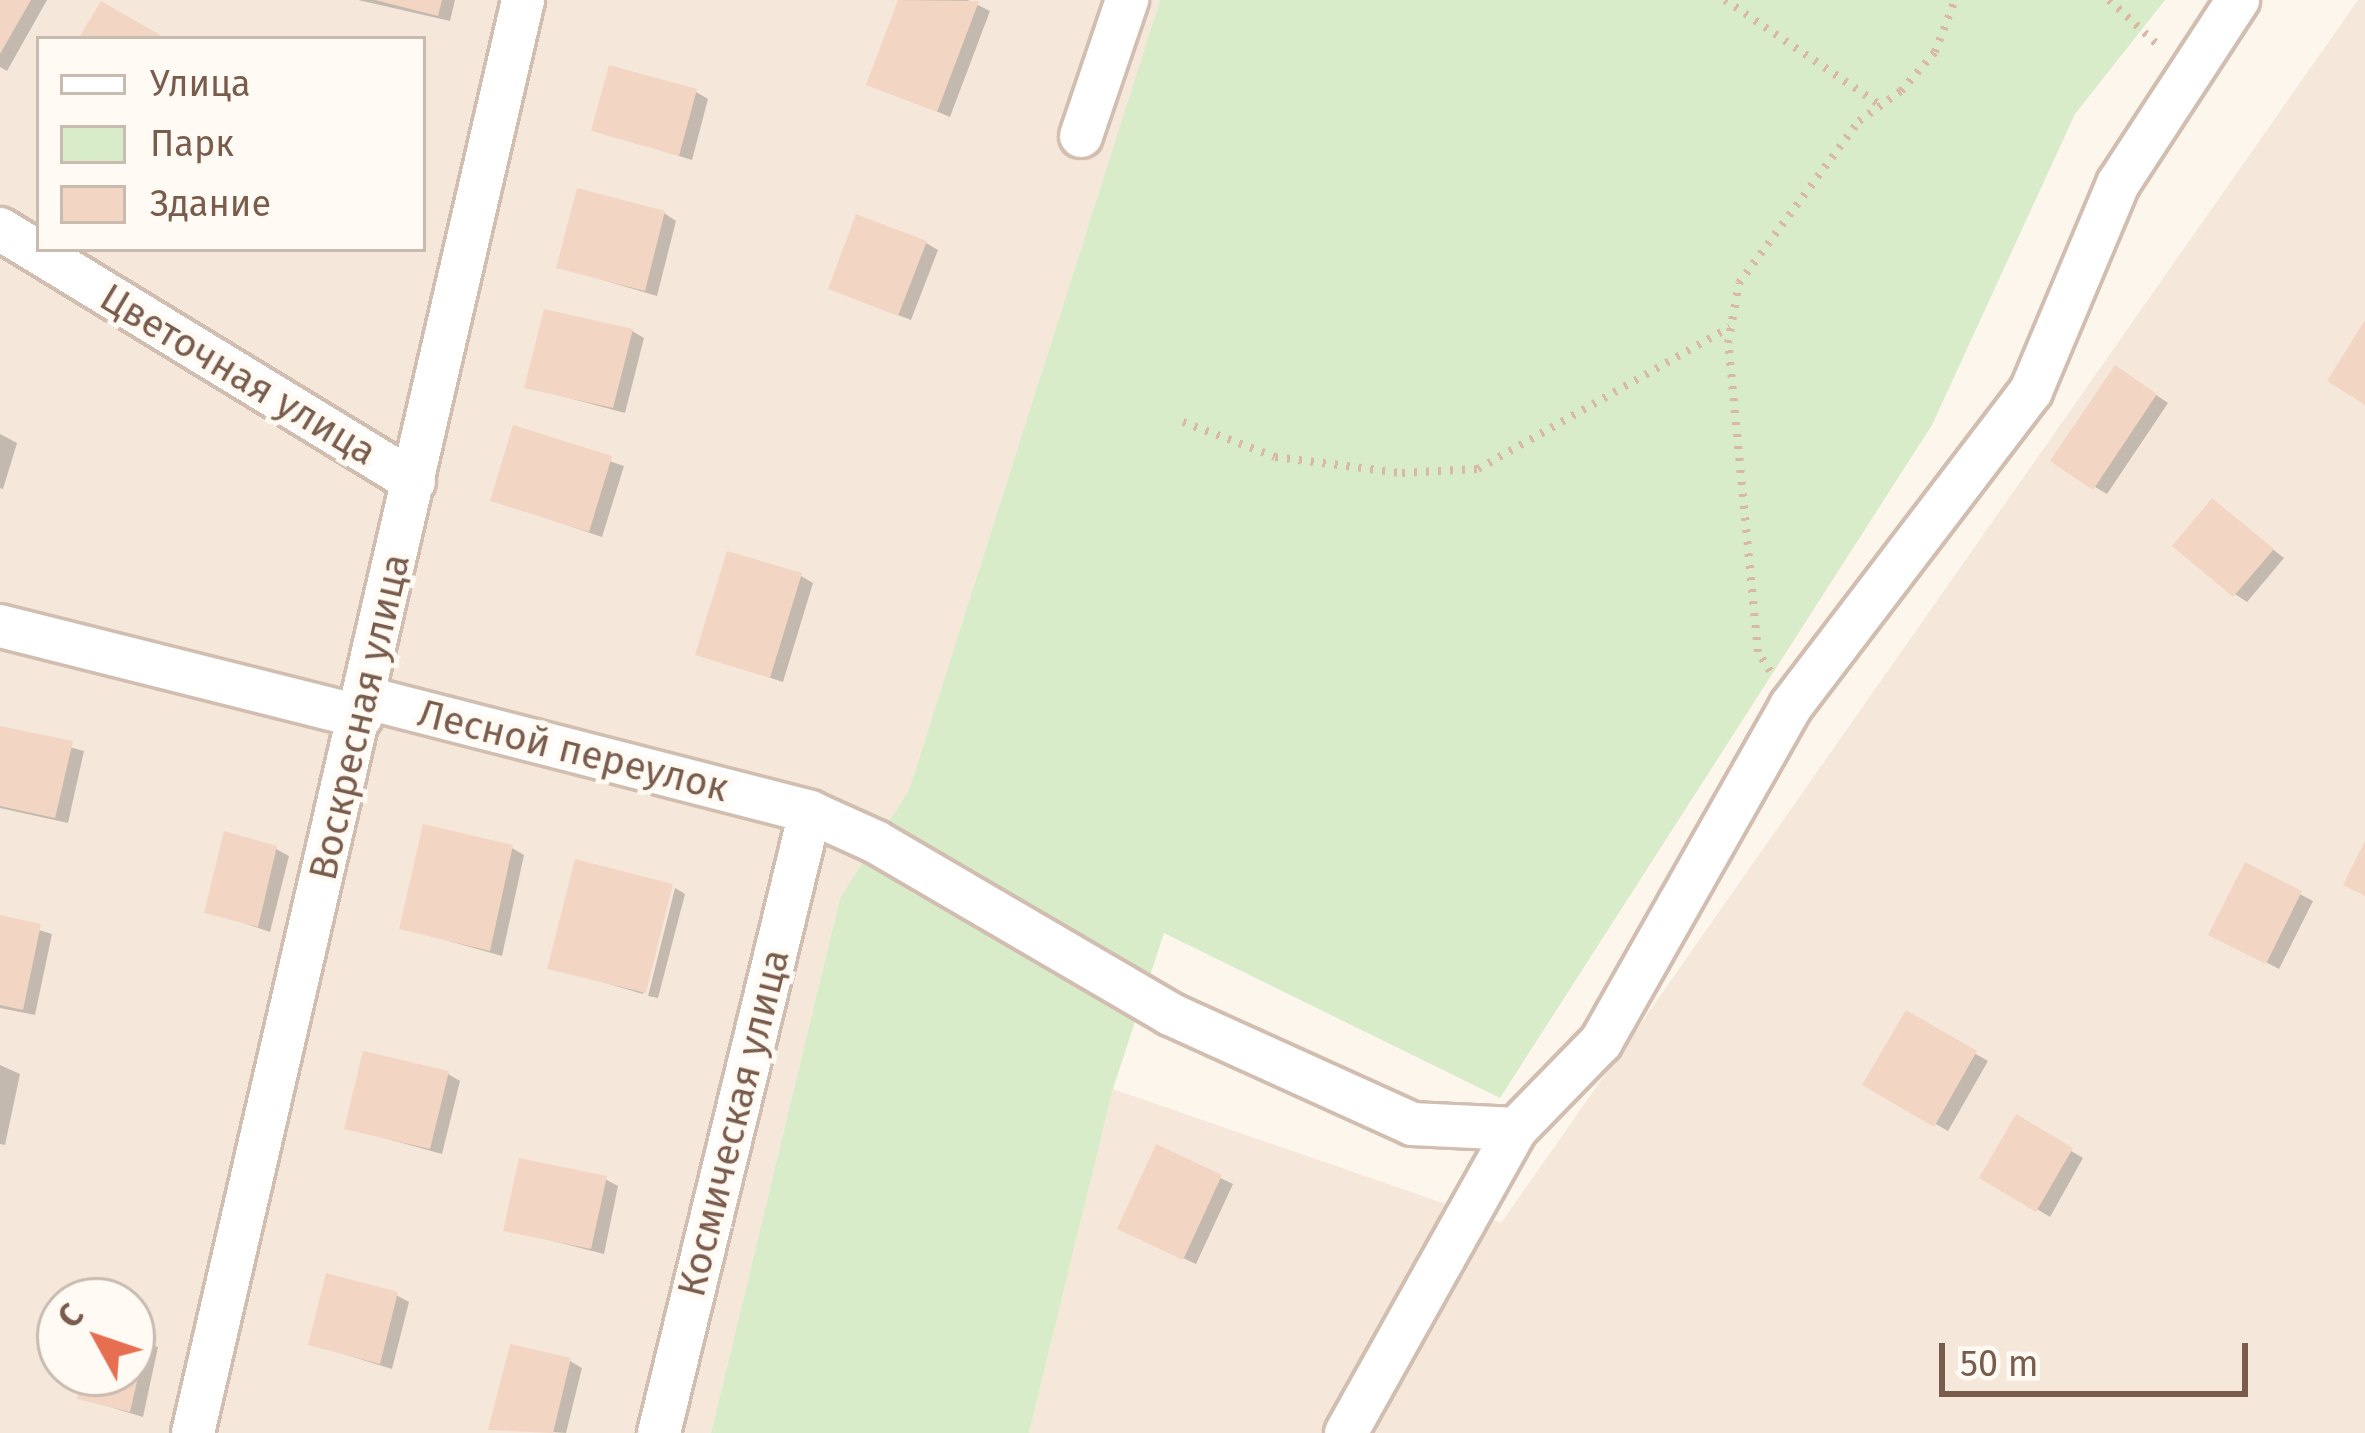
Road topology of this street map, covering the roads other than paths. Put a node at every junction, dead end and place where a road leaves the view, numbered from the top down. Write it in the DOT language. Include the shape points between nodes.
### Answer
graph roads {
  1 [pos="524,0"];
  2 [pos="1127,0"];
  3 [pos="2238,0"];
  4 [pos="1081,136"];
  5 [pos="0,229"];
  6 [pos="36,251"];
  7 [pos="38,252"];
  8 [pos="414,482"];
  9 [pos="0,626"];
  10 [pos="364,708"];
  11 [pos="810,812"];
  12 [pos="1516,1129"];
  13 [pos="193,1433"];
  14 [pos="659,1433"];
  15 [pos="1346,1433"];
  1 -- 8 [label="street, Воскресная улица"];
  2 -- 4 [label="street"];
  3 -- 12 [label="street" via="2118,184 2031,391 1791,706 1601,1042"];
  5 -- 6 [label="street, Цветочная улица"];
  7 -- 8 [label="street, Цветочная улица"];
  8 -- 10 [label="street, Воскресная улица"];
  9 -- 10 [label="street, Лесной переулок"];
  10 -- 11 [label="street, Лесной переулок"];
  10 -- 13 [label="street, Воскресная улица"];
  11 -- 12 [label="street, Лесной переулок" via="876,842 1170,1014 1412,1124"];
  11 -- 14 [label="street, Космическая улица"];
  12 -- 15 [label="street"];
}
